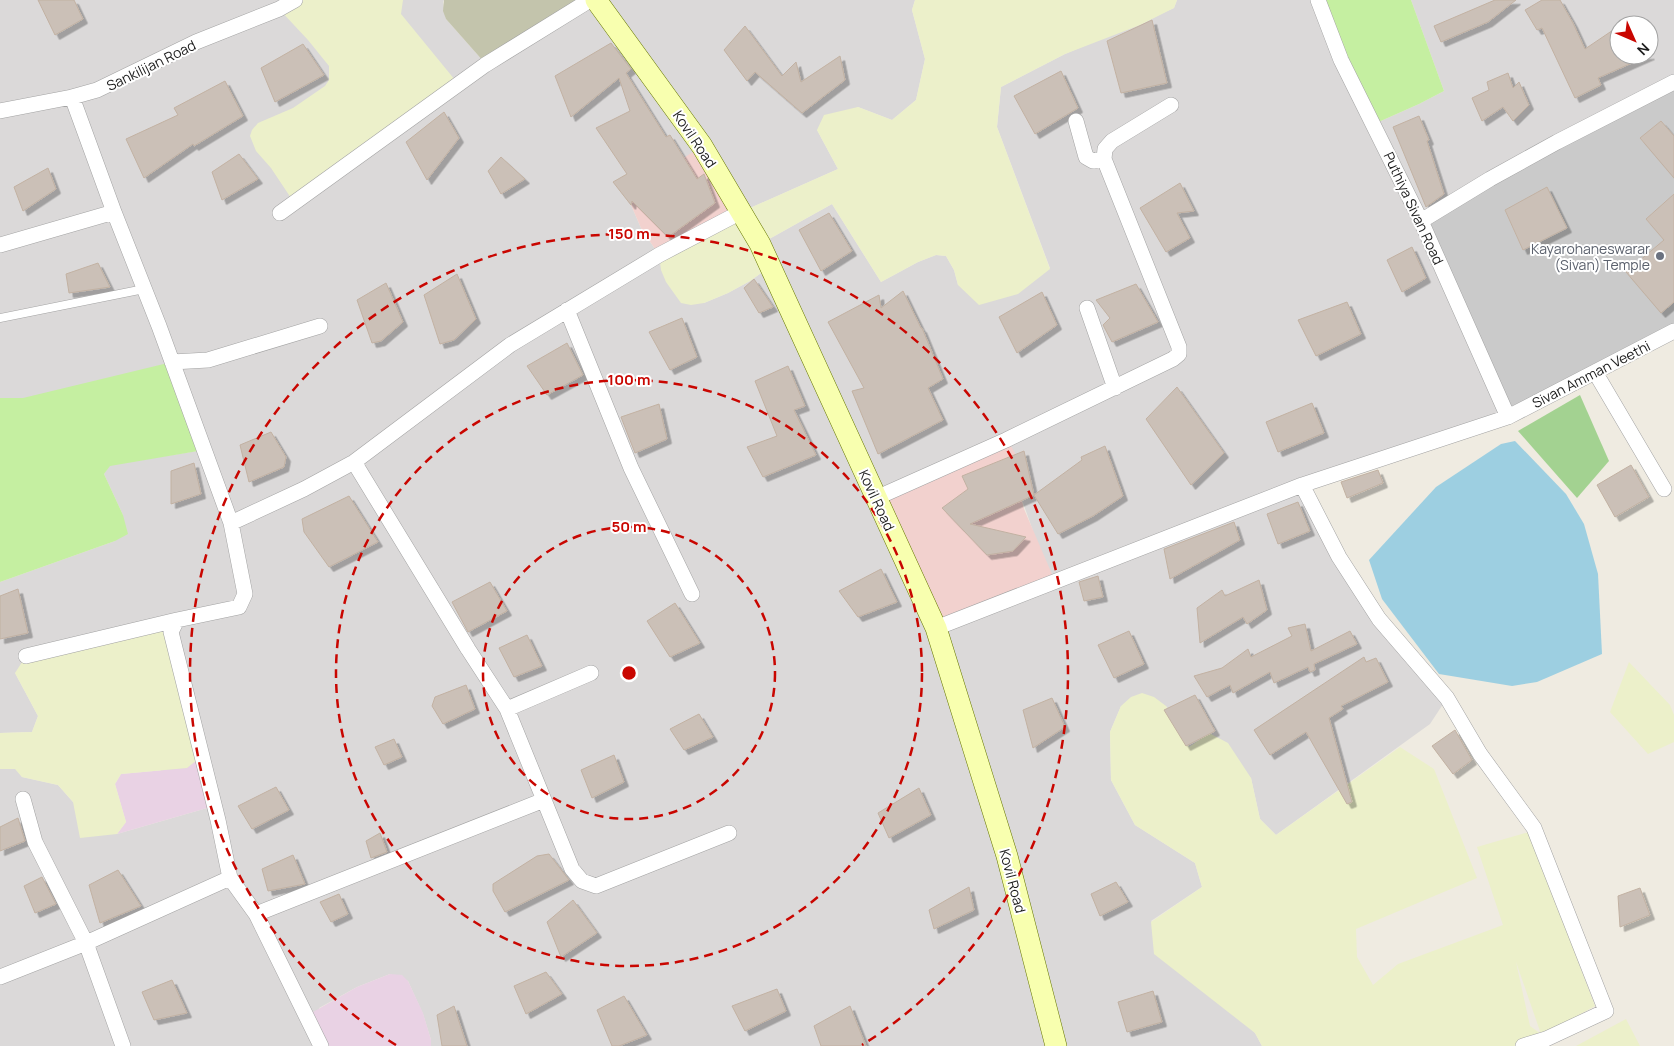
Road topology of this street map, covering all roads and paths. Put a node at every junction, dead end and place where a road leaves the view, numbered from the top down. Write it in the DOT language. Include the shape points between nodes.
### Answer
graph roads {
  1 [pos="295,0"];
  2 [pos="590,0"];
  3 [pos="596,0"];
  4 [pos="1318,0"];
  5 [pos="1674,82"];
  6 [pos="72,98"];
  7 [pos="1171,105"];
  8 [pos="0,111"];
  9 [pos="1076,120"];
  10 [pos="1104,159"];
  11 [pos="114,212"];
  12 [pos="741,212"];
  13 [pos="280,213"];
  14 [pos="1421,222"];
  15 [pos="0,245"];
  16 [pos="144,289"];
  17 [pos="1087,308"];
  18 [pos="567,310"];
  19 [pos="0,318"];
  20 [pos="320,326"];
  21 [pos="1674,332"];
  22 [pos="172,362"];
  23 [pos="1595,372"];
  24 [pos="1115,388"];
  25 [pos="1508,417"];
  26 [pos="354,462"];
  27 [pos="1302,485"];
  28 [pos="1664,489"];
  29 [pos="876,498"];
  30 [pos="231,523"];
  31 [pos="692,594"];
  32 [pos="177,620"];
  33 [pos="936,628"];
  34 [pos="26,656"];
  35 [pos="591,673"];
  36 [pos="507,709"];
  37 [pos="23,799"];
  38 [pos="544,800"];
  39 [pos="729,833"];
  40 [pos="230,878"];
  41 [pos="256,914"];
  42 [pos="86,943"];
  43 [pos="0,977"];
  44 [pos="123,1046"];
  45 [pos="321,1046"];
  46 [pos="1056,1046"];
  47 [pos="1522,1046"];
  1 -- 6 [label="street, Sankilijan Road" via="196,42 98,90"];
  2 -- 13 [label="street" via="485,65"];
  3 -- 12 [label="street, Kovil Road" via="702,146"];
  4 -- 14 [label="street, Puthiya Sivan Road" via="1341,60"];
  5 -- 14 [label="street" via="1490,179"];
  6 -- 8 [label="street, Sankilijan Road"];
  6 -- 11 [label="street"];
  7 -- 10 [label="street" via="1112,141 1105,149"];
  9 -- 10 [label="street" via="1086,157 1093,161"];
  10 -- 24 [label="street" via="1179,347 1179,354 1173,359"];
  11 -- 15 [label="street"];
  11 -- 16 [label="street"];
  12 -- 18 [label="street" via="659,255"];
  12 -- 29 [label="street, Kovil Road" via="771,266"];
  14 -- 25 [label="street, Puthiya Sivan Road"];
  16 -- 19 [label="lane"];
  16 -- 22 [label="street"];
  17 -- 24 [label="street"];
  18 -- 26 [label="street" via="510,345"];
  18 -- 31 [label="street" via="631,468"];
  20 -- 22 [label="street" via="208,360"];
  21 -- 23 [label="street, Sivan Amman Veethi"];
  22 -- 30 [label="street"];
  23 -- 25 [label="street, Sivan Amman Veethi"];
  23 -- 28 [label="street"];
  24 -- 29 [label="street"];
  25 -- 27 [label="street, Sivan Amman Veethi"];
  26 -- 30 [label="street"];
  26 -- 36 [label="street"];
  27 -- 33 [label="street, Sivan Amman Veethi"];
  27 -- 47 [label="street" via="1339,557 1379,619 1447,698 1480,754 1534,828 1606,1011 1546,1039"];
  29 -- 33 [label="street, Kovil Road"];
  30 -- 32 [label="street" via="245,594 238,607"];
  32 -- 34 [label="street"];
  32 -- 40 [label="street" via="171,632"];
  33 -- 46 [label="street, Kovil Road" via="1007,856"];
  35 -- 36 [label="street"];
  36 -- 38 [label="street"];
  37 -- 42 [label="street" via="35,842"];
  38 -- 39 [label="street" via="572,869 582,881 596,886"];
  38 -- 41 [label="street"];
  40 -- 41 [label="street"];
  40 -- 42 [label="street"];
  41 -- 45 [label="street"];
  42 -- 43 [label="street"];
  42 -- 44 [label="street"];
}
